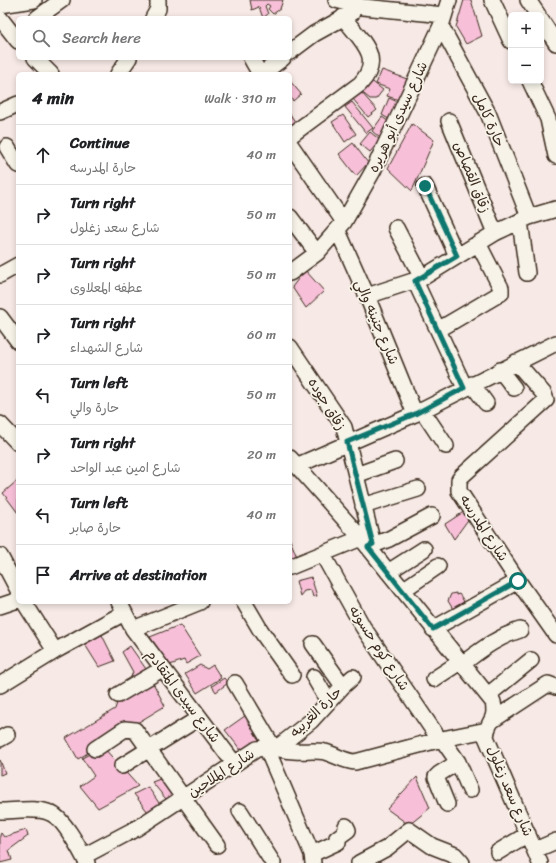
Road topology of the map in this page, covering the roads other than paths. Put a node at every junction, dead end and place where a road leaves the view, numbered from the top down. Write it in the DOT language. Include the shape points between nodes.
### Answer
graph roads {
  1 [pos="34,0"];
  2 [pos="62,0"];
  3 [pos="158,0"];
  4 [pos="336,0"];
  5 [pos="449,0"];
  6 [pos="492,0"];
  7 [pos="528,0"];
  8 [pos="0,5"];
  9 [pos="364,7"];
  10 [pos="536,12"];
  11 [pos="40,16"];
  12 [pos="154,16"];
  13 [pos="343,17"];
  14 [pos="0,18"];
  15 [pos="442,21"];
  16 [pos="544,25"];
  17 [pos="508,35"];
  18 [pos="16,36"];
  19 [pos="556,43"];
  20 [pos="292,50"];
  21 [pos="37,60"];
  22 [pos="128,60"];
  23 [pos="252,60"];
  24 [pos="280,60"];
  25 [pos="49,72"];
  26 [pos="119,72"];
  27 [pos="260,72"];
  28 [pos="264,72"];
  29 [pos="531,84"];
  30 [pos="16,105"];
  31 [pos="0,112"];
  32 [pos="449,121"];
  33 [pos="292,135"];
  34 [pos="8,146"];
  35 [pos="292,147"];
  36 [pos="556,151"];
  37 [pos="16,161"];
  38 [pos="425,186"];
  39 [pos="556,209"];
  40 [pos="525,219"];
  41 [pos="292,220"];
  42 [pos="341,226"];
  43 [pos="396,228"];
  44 [pos="495,233"];
  45 [pos="478,243"];
  46 [pos="317,252"];
  47 [pos="457,256"];
  48 [pos="16,267"];
  49 [pos="292,271"];
  50 [pos="1,272"];
  51 [pos="527,273"];
  52 [pos="418,280"];
  53 [pos="367,296"];
  54 [pos="0,317"];
  55 [pos="438,330"];
  56 [pos="16,338"];
  57 [pos="556,343"];
  58 [pos="292,350"];
  59 [pos="516,362"];
  60 [pos="500,370"];
  61 [pos="468,386"];
  62 [pos="514,388"];
  63 [pos="486,403"];
  64 [pos="418,412"];
  65 [pos="0,424"];
  66 [pos="16,441"];
  67 [pos="347,442"];
  68 [pos="446,446"];
  69 [pos="395,461"];
  70 [pos="293,462"];
  71 [pos="356,475"];
  72 [pos="418,488"];
  73 [pos="363,506"];
  74 [pos="432,516"];
  75 [pos="368,543"];
  76 [pos="424,548"];
  77 [pos="323,555"];
  78 [pos="0,556"];
  79 [pos="292,566"];
  80 [pos="438,566"];
  81 [pos="13,570"];
  82 [pos="388,572"];
  83 [pos="518,581"];
  84 [pos="16,582"];
  85 [pos="402,590"];
  86 [pos="16,601"];
  87 [pos="25,604"];
  88 [pos="195,604"];
  89 [pos="245,604"];
  90 [pos="0,606"];
  91 [pos="122,608"];
  92 [pos="133,629"];
  93 [pos="433,629"];
  94 [pos="520,630"];
  95 [pos="556,635"];
  96 [pos="313,644"];
  97 [pos="55,651"];
  98 [pos="531,660"];
  99 [pos="461,663"];
  100 [pos="162,669"];
  101 [pos="292,675"];
  102 [pos="314,677"];
  103 [pos="434,679"];
  104 [pos="235,682"];
  105 [pos="0,685"];
  106 [pos="552,685"];
  107 [pos="118,695"];
  108 [pos="488,695"];
  109 [pos="328,701"];
  110 [pos="200,718"];
  111 [pos="490,725"];
  112 [pos="440,739"];
  113 [pos="272,747"];
  114 [pos="95,749"];
  115 [pos="149,749"];
  116 [pos="458,762"];
  117 [pos="234,763"];
  118 [pos="122,766"];
  119 [pos="470,790"];
  120 [pos="184,797"];
  121 [pos="446,804"];
  122 [pos="0,811"];
  123 [pos="240,811"];
  124 [pos="346,826"];
  125 [pos="528,834"];
  126 [pos="556,841"];
  127 [pos="217,845"];
  128 [pos="498,852"];
  129 [pos="385,857"];
  130 [pos="537,857"];
  131 [pos="313,858"];
  132 [pos="86,860"];
  133 [pos="454,860"];
  134 [pos="274,863"];
  135 [pos="359,863"];
  1 -- 8 [label="street"];
  2 -- 11 [label="street"];
  3 -- 12 [label="street" via="158,9"];
  4 -- 9 [label="street"];
  5 -- 15 [label="street, شارع سيدى أبو هريره"];
  6 -- 17 [label="street"];
  7 -- 10 [label="street"];
  9 -- 13 [label="street"];
  9 -- 15 [label="street"];
  13 -- 20 [label="street"];
  13 -- 33 [label="street" via="371,54 372,65 368,76"];
  14 -- 18 [label="street"];
  15 -- 40 [label="street, حارة كامل" via="488,113"];
  15 -- 42 [label="street, شارع سيدى أبو هريره" via="373,171"];
  16 -- 19 [label="street"];
  21 -- 25 [label="street"];
  22 -- 26 [label="street"];
  23 -- 27 [label="street"];
  24 -- 28 [label="street"];
  29 -- 36 [label="street" via="548,119"];
  30 -- 31 [label="street"];
  32 -- 44 [label="street, زقاق القصاص"];
  34 -- 37 [label="street"];
  35 -- 42 [label="street, شارع جنينه والي"];
  38 -- 47 [label="street"];
  39 -- 40 [label="street"];
  40 -- 44 [label="street"];
  40 -- 51 [label="street, حارة كامل"];
  41 -- 46 [label="street"];
  42 -- 46 [label="street, شارع سيدى أبو هريره"];
  42 -- 53 [label="street, شارع جنينه والي"];
  43 -- 52 [label="street"];
  44 -- 45 [label="street"];
  45 -- 47 [label="street"];
  45 -- 55 [label="street" via="501,288 499,295"];
  46 -- 49 [label="street, شارع سيدى أبو هريره"];
  47 -- 52 [label="street"];
  48 -- 50 [label="street"];
  52 -- 53 [label="street"];
  52 -- 55 [label="street"];
  53 -- 64 [label="street, شارع جنينه والي"];
  54 -- 56 [label="street"];
  55 -- 61 [label="street"];
  57 -- 59 [label="street"];
  58 -- 67 [label="street, زقاق جوده" via="340,420"];
  59 -- 60 [label="street"];
  59 -- 83 [label="street, شارع المدرسه" via="544,394 546,400 462,476 458,486"];
  60 -- 61 [label="street"];
  60 -- 62 [label="street"];
  61 -- 63 [label="street"];
  61 -- 64 [label="street"];
  64 -- 67 [label="street"];
  64 -- 68 [label="street, شارع جنينه والي"];
  65 -- 66 [label="street"];
  67 -- 70 [label="street"];
  67 -- 71 [label="street, زقاق جوده"];
  69 -- 71 [label="street"];
  70 -- 75 [label="street, شارع سعد زغلول"];
  71 -- 73 [label="street, زقاق جوده"];
  72 -- 73 [label="street"];
  73 -- 75 [label="street, زقاق جوده"];
  74 -- 75 [label="street" via="389,539"];
  75 -- 77 [label="street"];
  75 -- 82 [label="street, شارع سعد زغلول"];
  76 -- 82 [label="street"];
  77 -- 79 [label="street"];
  77 -- 112 [label="street, شارع كوم حسونه" via="363,627"];
  78 -- 81 [label="street"];
  80 -- 85 [label="street"];
  81 -- 84 [label="street"];
  82 -- 85 [label="street, شارع سعد زغلول"];
  83 -- 93 [label="street"];
  83 -- 95 [label="street, شارع المدرسه"];
  85 -- 93 [label="street, شارع سعد زغلول"];
  86 -- 90 [label="street"];
  87 -- 97 [label="street"];
  88 -- 92 [label="street"];
  89 -- 101 [label="street"];
  91 -- 92 [label="street, شارع سيدى المتقادم"];
  91 -- 97 [label="street"];
  92 -- 100 [label="street, شارع سيدى المتقادم"];
  93 -- 99 [label="street, شارع سعد زغلول"];
  94 -- 99 [label="street" via="504,634"];
  96 -- 109 [label="street, حارة الغربيه" via="348,682"];
  97 -- 105 [label="street"];
  98 -- 108 [label="street"];
  99 -- 103 [label="street"];
  99 -- 108 [label="street, شارع سعد زغلول"];
  100 -- 107 [label="street"];
  100 -- 110 [label="street, شارع سيدى المتقادم"];
  102 -- 109 [label="street"];
  104 -- 113 [label="street"];
  106 -- 111 [label="street"];
  108 -- 111 [label="street, شارع سعد زغلول" via="493,702"];
  109 -- 113 [label="street, حارة الغربيه" via="311,721"];
  110 -- 115 [label="street"];
  110 -- 117 [label="street, شارع سيدى المتقادم"];
  111 -- 112 [label="street"];
  111 -- 125 [label="street, شارع سعد زغلول" via="486,737"];
  112 -- 113 [label="street" via="355,762 340,759 327,752 292,751"];
  112 -- 116 [label="street, شارع كوم حسونه"];
  113 -- 117 [label="street, شارع الملاحين" via="258,749"];
  113 -- 131 [label="street"];
  114 -- 115 [label="street" via="128,728 135,730"];
  115 -- 118 [label="street"];
  115 -- 120 [label="street"];
  116 -- 119 [label="street, شارع كوم حسونه"];
  116 -- 121 [label="street" via="436,777"];
  117 -- 120 [label="street, شارع الملاحين"];
  120 -- 127 [label="street"];
  120 -- 132 [label="street, شارع الملاحين"];
  122 -- 132 [label="street" via="50,812 63,824"];
  123 -- 134 [label="street"];
  124 -- 131 [label="street" via="348,830 336,838 338,842"];
  125 -- 128 [label="street"];
  125 -- 130 [label="street, شارع سعد زغلول"];
  126 -- 130 [label="street"];
  129 -- 133 [label="street" via="406,831 413,831"];
  129 -- 135 [label="street"];
}
